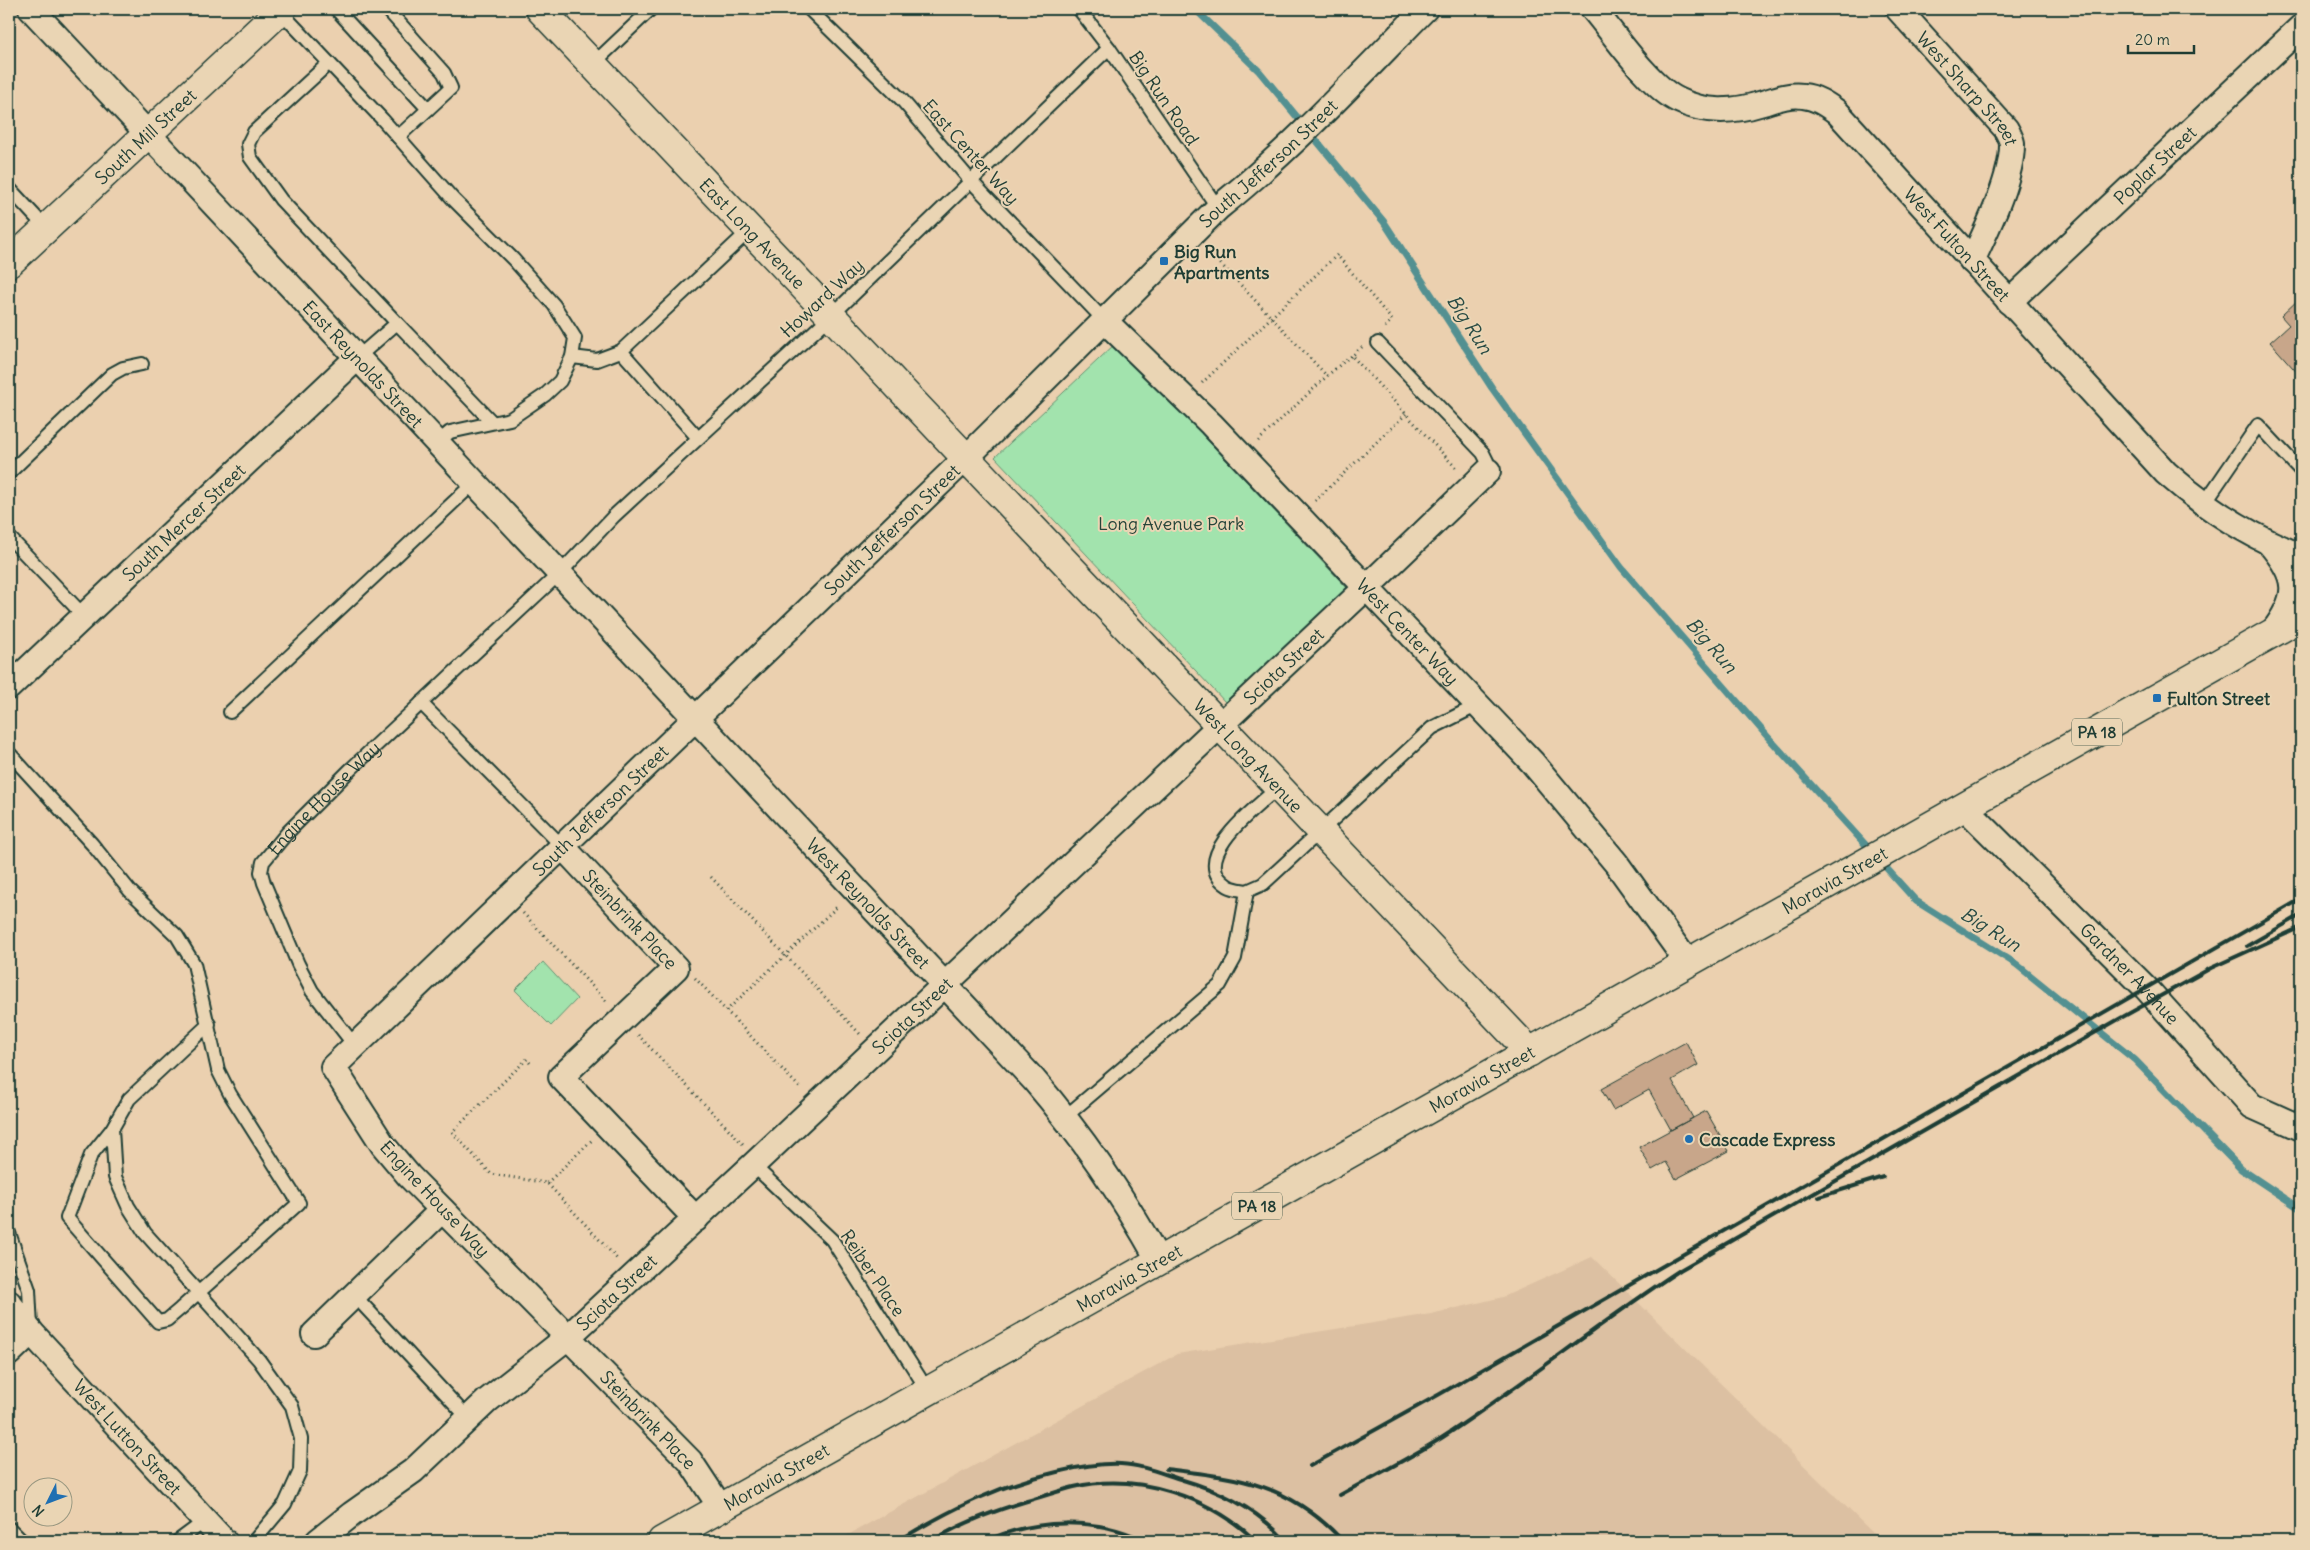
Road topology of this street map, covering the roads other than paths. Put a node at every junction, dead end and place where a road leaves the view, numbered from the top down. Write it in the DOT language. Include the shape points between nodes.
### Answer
graph roads {
  1 [pos="31,9"];
  2 [pos="336,9"];
  3 [pos="387,9"];
  4 [pos="540,9"];
  5 [pos="651,9"];
  6 [pos="809,9"];
  7 [pos="1079,9"];
  8 [pos="1425,9"];
  9 [pos="1593,9"];
  10 [pos="1898,9"];
  11 [pos="281,10"];
  12 [pos="2301,27"];
  13 [pos="1110,48"];
  14 [pos="329,63"];
  15 [pos="593,64"];
  16 [pos="428,110"];
  17 [pos="148,133"];
  18 [pos="398,137"];
  19 [pos="970,180"];
  20 [pos="9,188"];
  21 [pos="1218,208"];
  22 [pos="46,228"];
  23 [pos="750,230"];
  24 [pos="1972,262"];
  25 [pos="9,263"];
  26 [pos="2009,302"];
  27 [pos="831,316"];
  28 [pos="1104,320"];
  29 [pos="396,323"];
  30 [pos="1374,340"];
  31 [pos="621,351"];
  32 [pos="358,357"];
  33 [pos="572,357"];
  34 [pos="142,364"];
  35 [pos="492,422"];
  36 [pos="698,438"];
  37 [pos="438,442"];
  38 [pos="965,459"];
  39 [pos="1488,471"];
  40 [pos="2301,471"];
  41 [pos="9,473"];
  42 [pos="475,482"];
  43 [pos="2204,504"];
  44 [pos="9,537"];
  45 [pos="2269,543"];
  46 [pos="2301,556"];
  47 [pos="560,573"];
  48 [pos="1367,587"];
  49 [pos="84,616"];
  50 [pos="2301,617"];
  51 [pos="2272,633"];
  52 [pos="9,687"];
  53 [pos="421,703"];
  54 [pos="1478,705"];
  55 [pos="230,712"];
  56 [pos="696,718"];
  57 [pos="1221,725"];
  58 [pos="9,753"];
  59 [pos="1279,787"];
  60 [pos="1964,807"];
  61 [pos="1321,831"];
  62 [pos="562,846"];
  63 [pos="1247,891"];
  64 [pos="1688,963"];
  65 [pos="945,984"];
  66 [pos="209,1024"];
  67 [pos="355,1046"];
  68 [pos="1530,1052"];
  69 [pos="1066,1117"];
  70 [pos="2301,1128"];
  71 [pos="112,1129"];
  72 [pos="753,1165"];
  73 [pos="442,1210"];
  74 [pos="696,1219"];
  75 [pos="9,1233"];
  76 [pos="1159,1261"];
  77 [pos="199,1293"];
  78 [pos="354,1295"];
  79 [pos="9,1303"];
  80 [pos="31,1332"];
  81 [pos="314,1334"];
  82 [pos="568,1337"];
  83 [pos="9,1353"];
  84 [pos="928,1392"];
  85 [pos="468,1418"];
  86 [pos="722,1508"];
  87 [pos="205,1521"];
  88 [pos="9,1528"];
  89 [pos="22,1541"];
  90 [pos="178,1541"];
  91 [pos="224,1541"];
  92 [pos="254,1541"];
  93 [pos="318,1541"];
  94 [pos="662,1541"];
  1 -- 17 [label="street, East Reynolds Street"];
  2 -- 16 [label="lane"];
  3 -- 16 [label="lane" via="444,72 451,88"];
  4 -- 15 [label="main road, East Long Avenue"];
  5 -- 15 [label="lane"];
  6 -- 19 [label="lane, East Center Way" via="902,100"];
  7 -- 13 [label="lane, Big Run Road"];
  8 -- 21 [label="street, South Jefferson Street" via="1258,176"];
  9 -- 24 [label="street, West Fulton Street" via="1657,85 1676,100 1699,108 1723,111 1786,96 1822,101 1837,112"];
  10 -- 24 [label="street, West Sharp Street" via="2006,129 2012,142 2003,185"];
  11 -- 14 [label="lane"];
  11 -- 17 [label="main road, South Mill Street"];
  12 -- 26 [label="street, Poplar Street"];
  13 -- 19 [label="lane, Howard Way"];
  13 -- 21 [label="lane, Big Run Road"];
  14 -- 18 [label="lane"];
  14 -- 29 [label="lane" via="254,132 248,144 250,156 281,200"];
  15 -- 23 [label="main road, East Long Avenue"];
  16 -- 18 [label="lane"];
  17 -- 22 [label="main road, South Mill Street"];
  17 -- 32 [label="street, East Reynolds Street"];
  18 -- 33 [label="lane" via="554,305 575,338"];
  19 -- 27 [label="lane, Howard Way"];
  19 -- 28 [label="lane, East Center Way"];
  20 -- 22 [label="lane"];
  21 -- 28 [label="street, South Jefferson Street"];
  22 -- 25 [label="main road, South Mill Street"];
  23 -- 27 [label="main road, East Long Avenue"];
  23 -- 31 [label="lane"];
  24 -- 26 [label="street, West Fulton Street"];
  26 -- 43 [label="street, West Fulton Street" via="2152,459"];
  27 -- 36 [label="lane, Howard Way"];
  27 -- 38 [label="main road, East Long Avenue"];
  28 -- 38 [label="street, South Jefferson Street"];
  28 -- 48 [label="street, West Center Way" via="1210,424"];
  29 -- 32 [label="lane"];
  29 -- 35 [label="lane"];
  30 -- 39 [label="lane" via="1483,453"];
  31 -- 33 [label="lane" via="597,360"];
  31 -- 36 [label="lane"];
  32 -- 37 [label="street, East Reynolds Street"];
  32 -- 49 [label="street, South Mercer Street"];
  33 -- 35 [label="lane" via="560,381 546,395 510,419"];
  34 -- 41 [label="lane" via="122,368 112,374"];
  35 -- 37 [label="lane" via="450,432"];
  36 -- 47 [label="lane, Howard Way" via="614,516"];
  37 -- 42 [label="street, East Reynolds Street"];
  38 -- 56 [label="street, South Jefferson Street"];
  38 -- 57 [label="main road, West Long Avenue"];
  39 -- 48 [label="street, Sciota Street"];
  40 -- 43 [label="lane" via="2258,425"];
  42 -- 47 [label="street, East Reynolds Street"];
  42 -- 55 [label="lane"];
  43 -- 45 [label="street, West Fulton Street"];
  44 -- 49 [label="lane"];
  45 -- 46 [label="street, West Fulton Street"];
  45 -- 51 [label="street" via="2284,561 2293,589 2286,615"];
  47 -- 53 [label="lane, Engine House Way"];
  47 -- 56 [label="street, East Reynolds Street"];
  48 -- 54 [label="street, West Center Way"];
  48 -- 57 [label="street, Sciota Street"];
  49 -- 52 [label="street, South Mercer Street"];
  50 -- 51 [label="main road, Moravia Street / PA 18"];
  51 -- 60 [label="main road, Moravia Street / PA 18"];
  53 -- 62 [label="lane, Steinbrink Place"];
  53 -- 67 [label="lane, Engine House Way" via="287,833 262,867 264,883 298,964 316,997"];
  54 -- 61 [label="lane" via="1432,728"];
  54 -- 64 [label="street, West Center Way" via="1576,814"];
  56 -- 62 [label="street, South Jefferson Street"];
  56 -- 65 [label="street, West Reynolds Street"];
  57 -- 59 [label="main road, West Long Avenue"];
  57 -- 65 [label="street, Sciota Street"];
  58 -- 66 [label="lane" via="130,891 177,936 194,964"];
  59 -- 61 [label="main road, West Long Avenue"];
  59 -- 63 [label="lane" via="1224,838 1215,858 1216,873 1228,886"];
  60 -- 64 [label="main road, Moravia Street / PA 18"];
  60 -- 70 [label="street, Gardner Avenue" via="2146,988 2252,1106"];
  61 -- 63 [label="lane" via="1263,884"];
  61 -- 68 [label="main road, West Long Avenue"];
  62 -- 67 [label="street, South Jefferson Street"];
  62 -- 74 [label="street, Steinbrink Place" via="676,968 561,1077"];
  63 -- 69 [label="lane" via="1235,958 1220,985"];
  64 -- 68 [label="main road, Moravia Street / PA 18"];
  65 -- 69 [label="street, West Reynolds Street"];
  65 -- 72 [label="street, Sciota Street"];
  66 -- 71 [label="lane" via="129,1099"];
  66 -- 77 [label="lane" via="218,1070 230,1094 300,1203"];
  67 -- 73 [label="street, Engine House Way" via="334,1067 383,1145"];
  68 -- 76 [label="main road, Moravia Street / PA 18"];
  69 -- 76 [label="street, West Reynolds Street" via="1114,1184"];
  71 -- 77 [label="lane" via="115,1177 128,1206 145,1233"];
  71 -- 77 [label="lane" via="91,1155 67,1218 158,1322 167,1320"];
  72 -- 74 [label="street, Sciota Street"];
  72 -- 84 [label="lane, Reiber Place" via="832,1240"];
  73 -- 78 [label="street"];
  73 -- 82 [label="street, Engine House Way"];
  74 -- 82 [label="street, Sciota Street"];
  75 -- 80 [label="lane" via="29,1290"];
  76 -- 84 [label="main road, Moravia Street / PA 18"];
  77 -- 92 [label="lane" via="259,1360 292,1406 301,1439 300,1471 285,1504"];
  78 -- 81 [label="street"];
  78 -- 85 [label="lane"];
  79 -- 80 [label="street, West Lutton Street"];
  80 -- 83 [label="street"];
  80 -- 87 [label="street, West Lutton Street"];
  82 -- 85 [label="street, Sciota Street"];
  82 -- 86 [label="street, Steinbrink Place" via="690,1461"];
  84 -- 86 [label="main road, Moravia Street / PA 18"];
  85 -- 93 [label="street, Sciota Street" via="413,1471"];
  86 -- 94 [label="main road, Moravia Street / PA 18"];
  87 -- 90 [label="lane"];
  87 -- 91 [label="street, West Lutton Street"];
  88 -- 89 [label="lane"];
}
